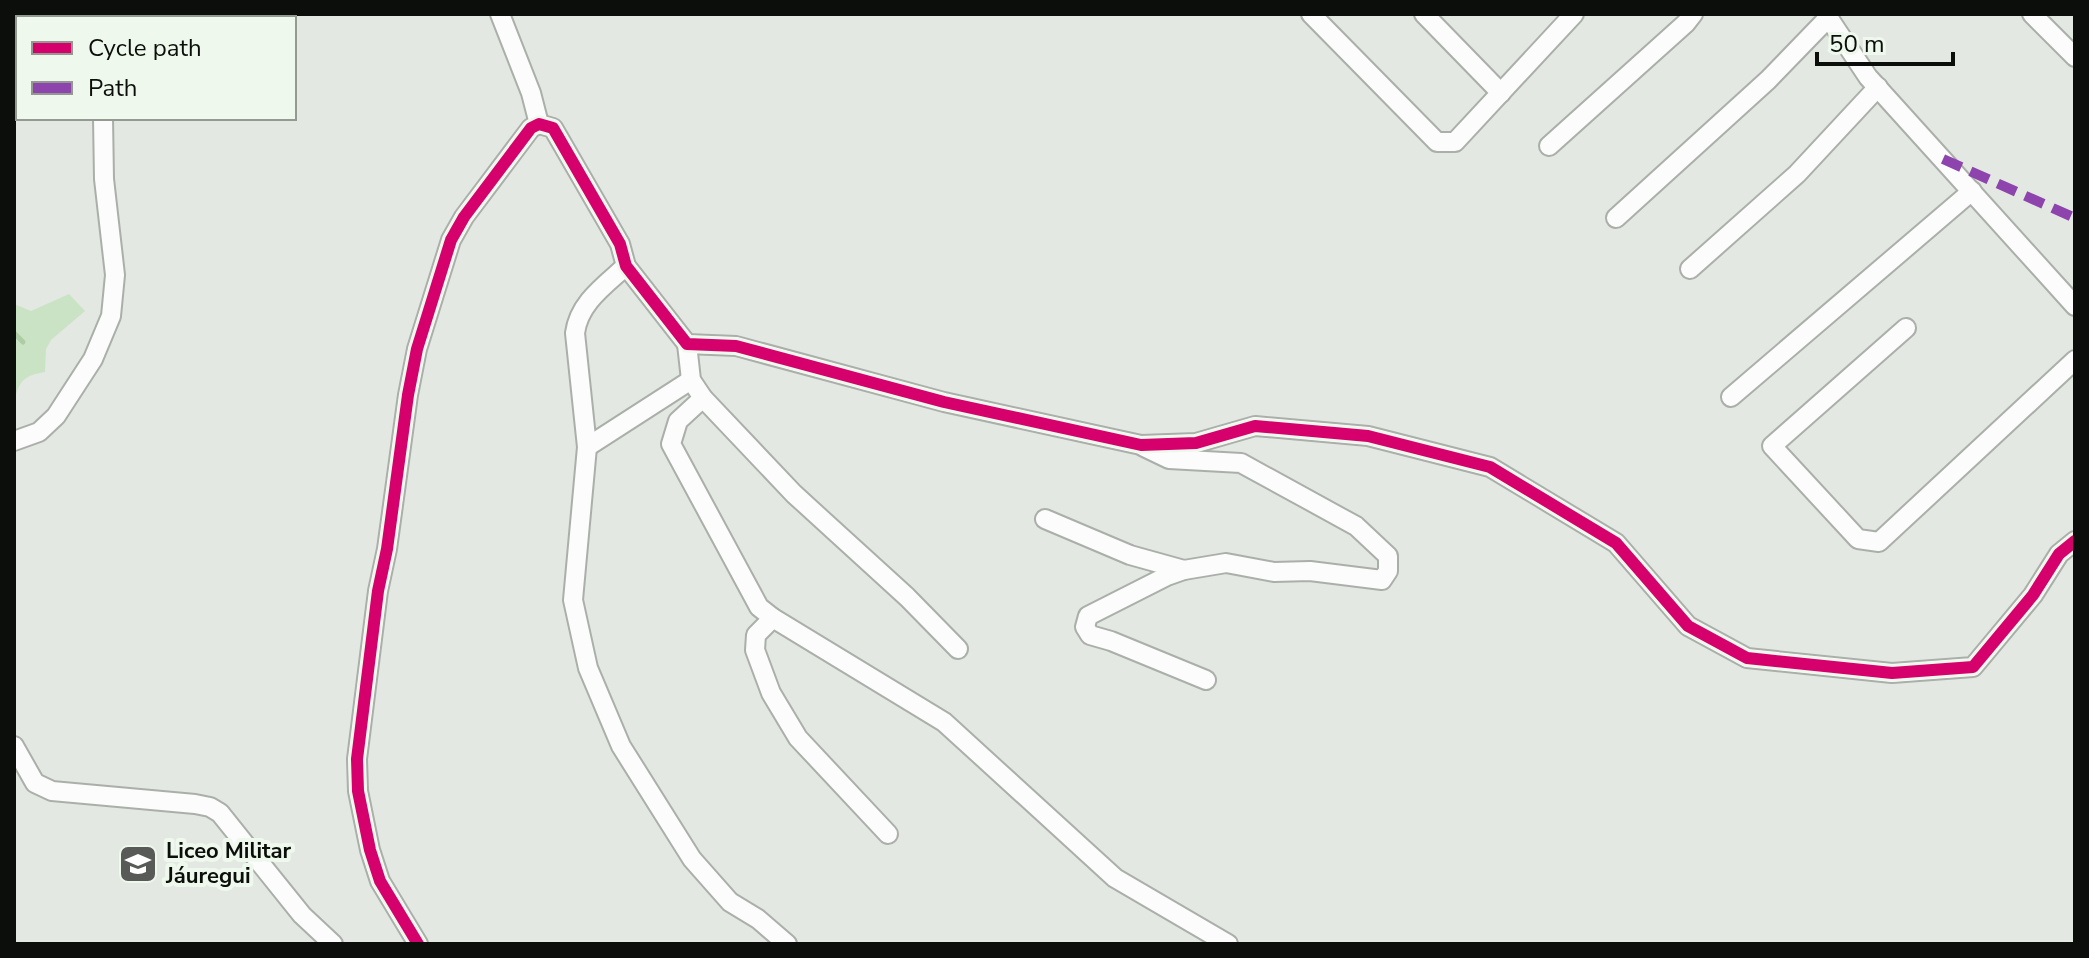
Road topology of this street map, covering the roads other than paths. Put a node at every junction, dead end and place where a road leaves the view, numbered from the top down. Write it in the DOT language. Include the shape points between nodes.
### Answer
graph roads {
  1 [pos="500,14"];
  2 [pos="1311,14"];
  3 [pos="1424,14"];
  4 [pos="1574,14"];
  5 [pos="1693,14"];
  6 [pos="2032,14"];
  7 [pos="1828,16"];
  8 [pos="2075,57"];
  9 [pos="1878,87"];
  10 [pos="1501,93"];
  11 [pos="103,120"];
  12 [pos="539,124"];
  13 [pos="1549,146"];
  14 [pos="1972,191"];
  15 [pos="1616,218"];
  16 [pos="626,266"];
  17 [pos="1690,269"];
  18 [pos="2075,306"];
  19 [pos="1906,328"];
  20 [pos="687,344"];
  21 [pos="2075,360"];
  22 [pos="691,380"];
  23 [pos="1731,397"];
  24 [pos="703,398"];
  25 [pos="14,441"];
  26 [pos="1141,445"];
  27 [pos="587,447"];
  28 [pos="1045,519"];
  29 [pos="2075,541"];
  30 [pos="1184,570"];
  31 [pos="773,618"];
  32 [pos="958,649"];
  33 [pos="1206,680"];
  34 [pos="14,746"];
  35 [pos="888,834"];
  36 [pos="333,944"];
  37 [pos="418,944"];
  38 [pos="787,944"];
  39 [pos="1228,944"];
  1 -- 12 [label="street"];
  2 -- 10 [label="street" via="1437,142 1455,142"];
  3 -- 10 [label="street"];
  4 -- 10 [label="street"];
  5 -- 13 [label="street"];
  6 -- 8 [label="street"];
  7 -- 9 [label="street"];
  7 -- 15 [label="street" via="1768,80"];
  9 -- 14 [label="street"];
  9 -- 17 [label="street" via="1797,174"];
  11 -- 25 [label="street" via="115,275 111,316 93,359 56,416 39,432"];
  12 -- 16 [label="street" via="557,134 620,244"];
  12 -- 37 [label="street" via="451,240 417,349 378,591 357,759 358,791 380,881"];
  14 -- 18 [label="street"];
  14 -- 23 [label="street"];
  16 -- 20 [label="street"];
  16 -- 27 [label="street" via="587,302 577,322"];
  19 -- 21 [label="street" via="1772,446 1858,539 1879,542"];
  20 -- 22 [label="street"];
  20 -- 26 [label="street" via="736,346 944,402"];
  22 -- 24 [label="street"];
  22 -- 27 [label="street"];
  24 -- 31 [label="street" via="678,421 671,444 759,607"];
  24 -- 32 [label="street" via="794,494"];
  26 -- 29 [label="street" via="1196,443 1255,426 1368,436 1490,467 1616,543 1688,626 1747,658 1892,673 1973,667 2033,595 2059,554"];
  26 -- 30 [label="street" via="1169,459 1241,463 1356,526 1388,556 1382,580 1226,563"];
  27 -- 38 [label="street" via="573,600 588,668 621,746 692,859 730,902"];
  28 -- 30 [label="street" via="1130,555"];
  30 -- 33 [label="street" via="1088,616 1085,627 1090,635"];
  31 -- 35 [label="street" via="756,635 755,650 771,693 798,738"];
  31 -- 39 [label="street" via="944,722 1115,878"];
  34 -- 36 [label="street" via="35,783 52,791 195,804 220,813 302,915"];
}
